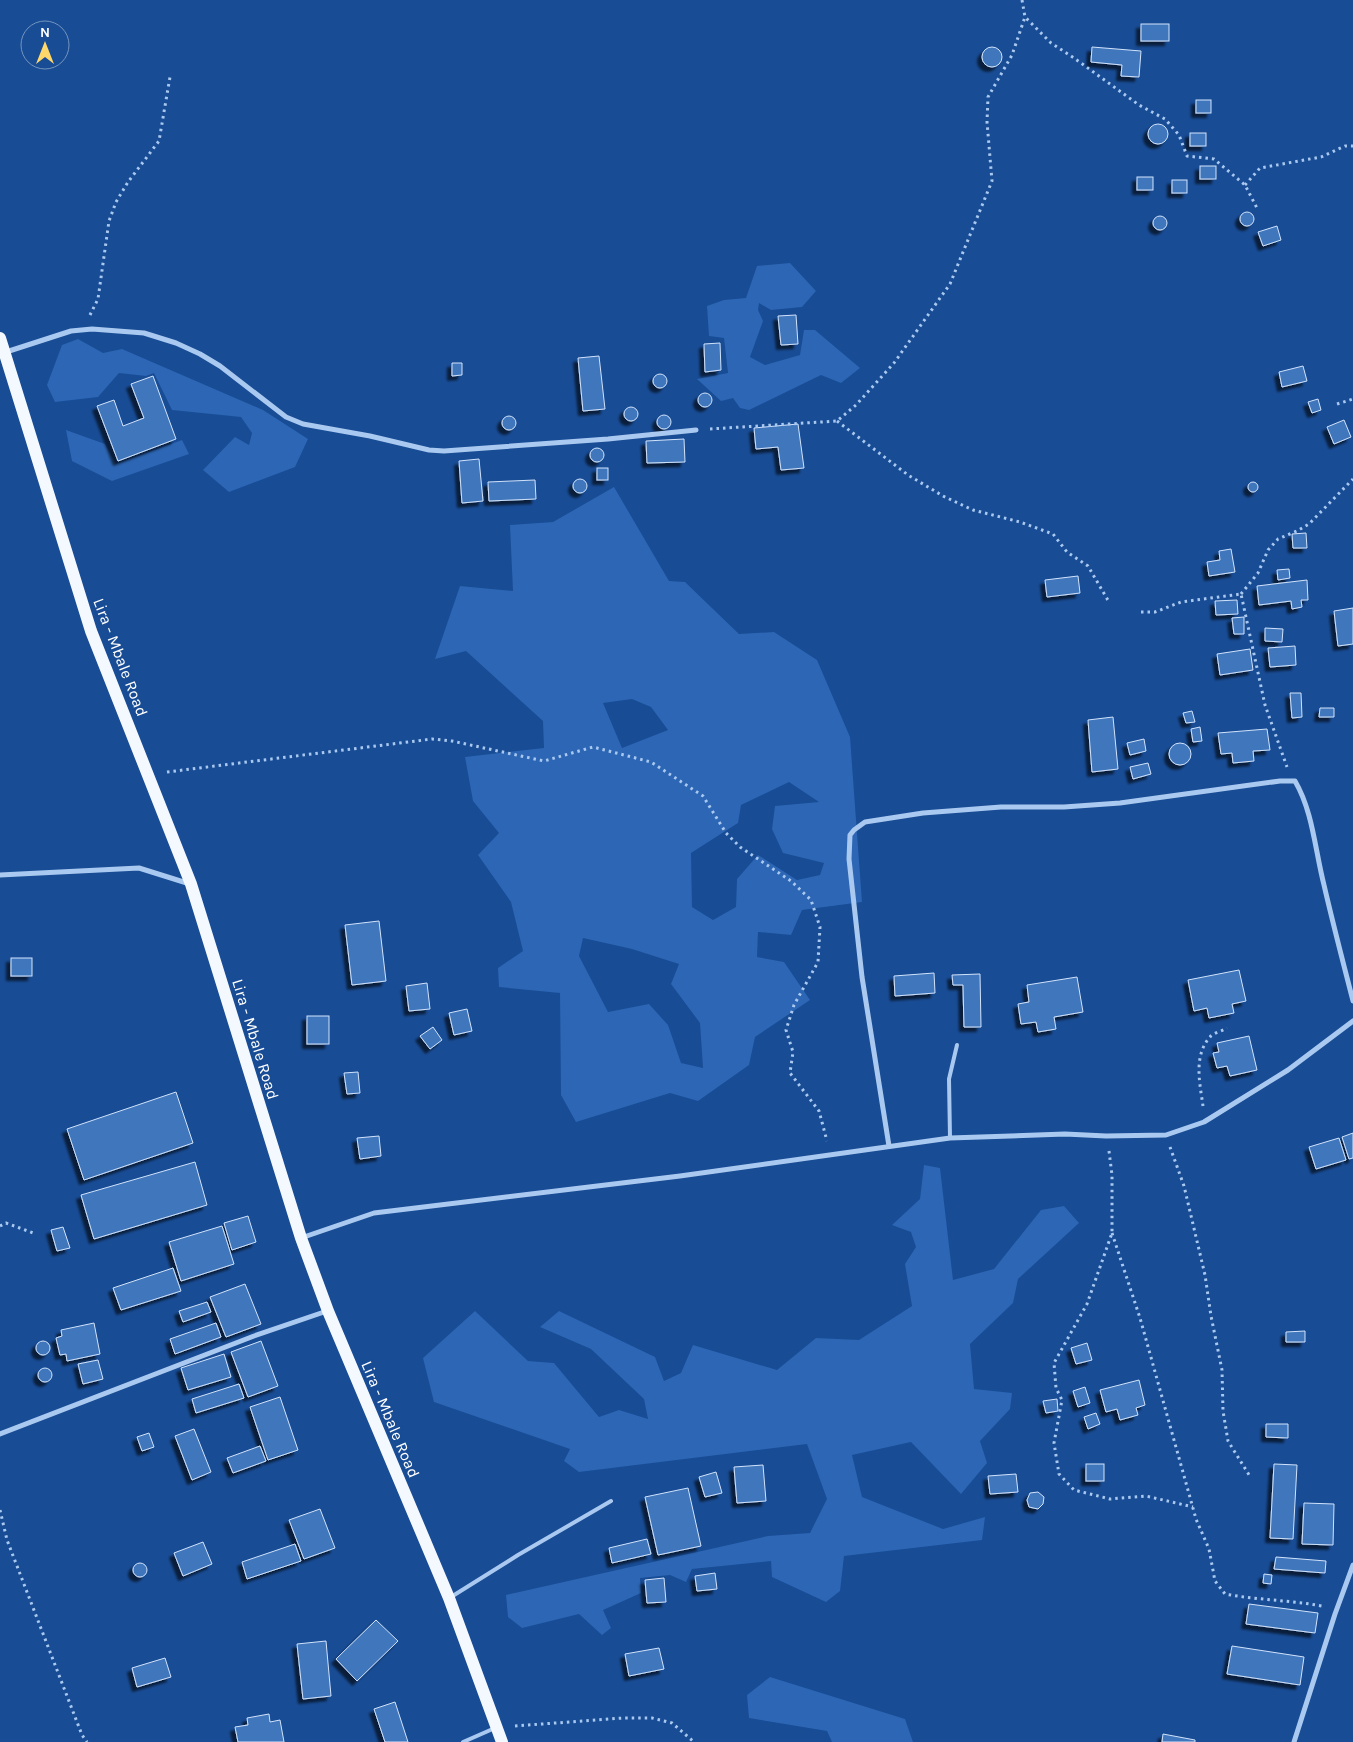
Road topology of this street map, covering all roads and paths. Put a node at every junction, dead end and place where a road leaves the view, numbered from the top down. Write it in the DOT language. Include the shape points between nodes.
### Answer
graph roads {
  1 [pos="1022,0"];
  2 [pos="1025,17"];
  3 [pos="170,77"];
  4 [pos="1353,146"];
  5 [pos="1245,185"];
  6 [pos="1258,210"];
  7 [pos="71,331"];
  8 [pos="0,338"];
  9 [pos="5,352"];
  10 [pos="1353,400"];
  11 [pos="1337,404"];
  12 [pos="837,421"];
  13 [pos="696,430"];
  14 [pos="1353,479"];
  15 [pos="1241,594"];
  16 [pos="1109,602"];
  17 [pos="1141,612"];
  18 [pos="149,774"];
  19 [pos="1295,781"];
  20 [pos="0,875"];
  21 [pos="191,884"];
  22 [pos="1353,1001"];
  23 [pos="1353,1021"];
  24 [pos="1227,1028"];
  25 [pos="957,1045"];
  26 [pos="1204,1122"];
  27 [pos="1166,1135"];
  28 [pos="1106,1136"];
  29 [pos="950,1138"];
  30 [pos="889,1146"];
  31 [pos="831,1154"];
  32 [pos="0,1226"];
  33 [pos="1112,1233"];
  34 [pos="36,1234"];
  35 [pos="301,1238"];
  36 [pos="328,1311"];
  37 [pos="0,1434"];
  38 [pos="1251,1478"];
  39 [pos="611,1502"];
  40 [pos="1193,1507"];
  41 [pos="0,1510"];
  42 [pos="1353,1565"];
  43 [pos="449,1598"];
  44 [pos="1335,1614"];
  45 [pos="497,1727"];
  46 [pos="87,1742"];
  47 [pos="462,1742"];
  48 [pos="502,1742"];
  49 [pos="694,1742"];
  50 [pos="1294,1742"];
  1 -- 2 [label="path"];
  2 -- 5 [label="path" via="1051,43 1139,105 1165,119 1179,135 1187,156 1214,159"];
  2 -- 12 [label="path" via="1012,55 988,97 992,181 950,284 894,363"];
  3 -- 7 [label="path" via="159,141 116,202 98,299 88,320"];
  4 -- 5 [label="path" via="1345,146 1321,157 1260,168"];
  5 -- 6 [label="path"];
  7 -- 9 [label="street"];
  7 -- 13 [label="street" via="92,329 144,333 176,343 220,366 286,417 303,424 430,450 598,440"];
  8 -- 9 [label="main road, Lira - Mbale Road"];
  9 -- 18 [label="main road, Lira - Mbale Road" via="91,631"];
  10 -- 11 [label="path"];
  12 -- 13 [label="path"];
  12 -- 16 [label="path" via="908,475 943,496 973,510 1052,534 1067,552 1088,566"];
  14 -- 15 [label="path" via="1309,524 1278,539"];
  15 -- 17 [label="path" via="1181,602 1155,612"];
  15 -- 19 [label="path" via="1265,705"];
  18 -- 21 [label="main road, Lira - Mbale Road"];
  18 -- 31 [label="path" via="432,739 544,761 593,746 651,762 703,796 726,833 740,847 791,881 811,900 820,927 818,962 794,1005 786,1030 793,1052 790,1073 819,1111"];
  19 -- 22 [label="street" via="1307,808"];
  19 -- 30 [label="street" via="1120,803 923,813 865,822 854,830 850,835 849,859 862,977"];
  20 -- 21 [label="street" via="139,868"];
  21 -- 35 [label="main road, Lira - Mbale Road"];
  23 -- 26 [label="street" via="1288,1070"];
  24 -- 26 [label="path" via="1210,1036 1200,1058"];
  25 -- 29 [label="lane" via="949,1079"];
  26 -- 27 [label="street"];
  27 -- 28 [label="street"];
  27 -- 38 [label="path" via="1184,1186 1205,1275 1222,1370 1228,1441"];
  28 -- 29 [label="street" via="1065,1134"];
  28 -- 33 [label="path" via="1112,1175"];
  29 -- 30 [label="street"];
  30 -- 31 [label="street"];
  31 -- 35 [label="street" via="374,1213"];
  32 -- 34 [label="path" via="6,1223"];
  33 -- 40 [label="path" via="1140,1318"];
  33 -- 40 [label="path" via="1087,1304 1054,1363 1056,1388 1062,1400 1054,1443 1059,1474 1074,1490 1110,1499 1146,1496"];
  35 -- 36 [label="main road, Lira - Mbale Road"];
  36 -- 37 [label="street" via="254,1336"];
  36 -- 43 [label="main road, Lira - Mbale Road"];
  39 -- 43 [label="lane"];
  40 -- 44 [label="path" via="1209,1549 1215,1581 1225,1594 1323,1606"];
  41 -- 46 [label="path" via="7,1540"];
  42 -- 44 [label="street"];
  43 -- 45 [label="main road, Lira - Mbale Road"];
  44 -- 50 [label="street"];
  45 -- 47 [label="lane"];
  45 -- 48 [label="main road, Lira - Mbale Road"];
  45 -- 49 [label="path" via="652,1718 672,1723"];
}
